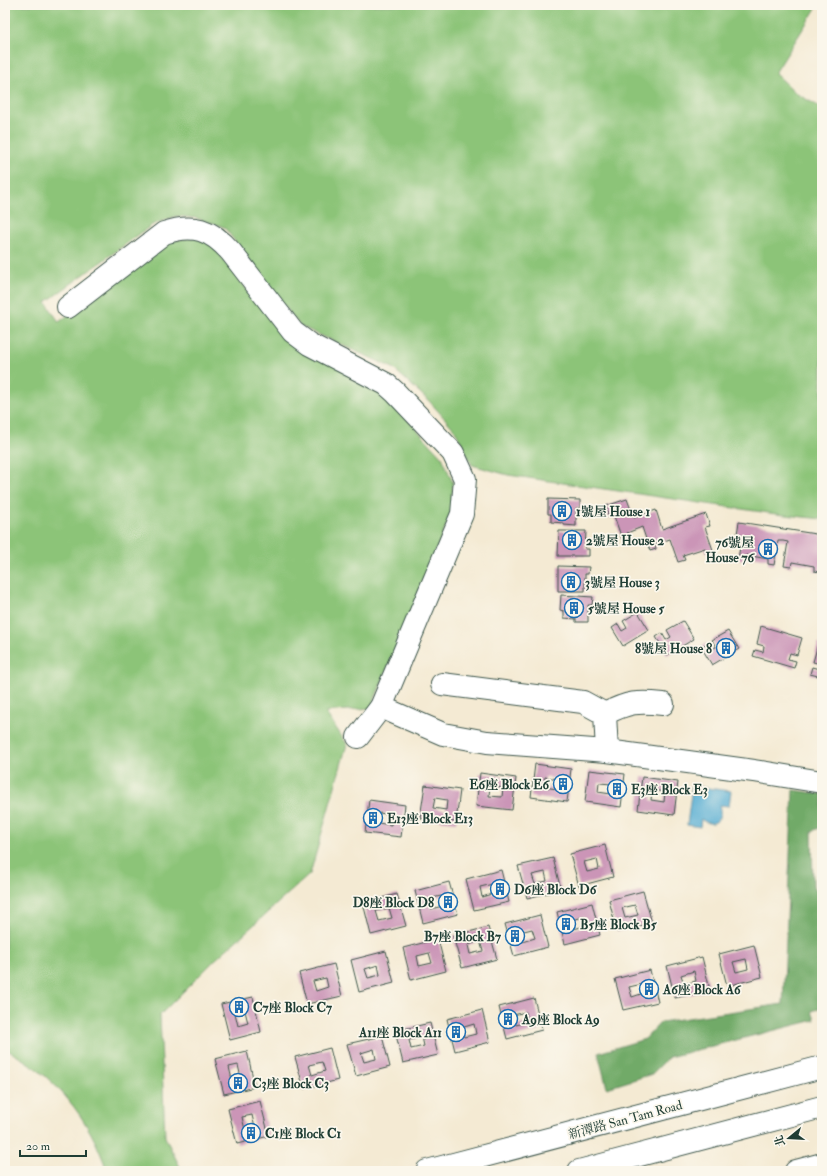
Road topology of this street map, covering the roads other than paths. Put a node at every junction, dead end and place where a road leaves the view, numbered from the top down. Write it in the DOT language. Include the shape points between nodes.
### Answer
graph roads {
  1 [pos="68,307"];
  2 [pos="442,684"];
  3 [pos="663,704"];
  4 [pos="381,707"];
  5 [pos="605,714"];
  6 [pos="358,737"];
  7 [pos="607,751"];
  8 [pos="822,782"];
  9 [pos="822,1067"];
  10 [pos="822,1107"];
  11 [pos="822,1164"];
  12 [pos="428,1171"];
  13 [pos="579,1171"];
  14 [pos="796,1171"];
  1 -- 4 [label="main road" via="164,234 187,228 208,232 231,252 293,332 309,344 386,384 453,454 464,479 462,514"];
  2 -- 5 [label="main road" via="583,702"];
  3 -- 5 [label="main road" via="629,703"];
  4 -- 6 [label="main road"];
  4 -- 7 [label="main road" via="443,734 487,742"];
  5 -- 7 [label="main road"];
  7 -- 8 [label="main road"];
  9 -- 12 [label="main road, 新潭路 San Tam Road"];
  10 -- 13 [label="main road"];
  11 -- 14 [label="main road"];
}
